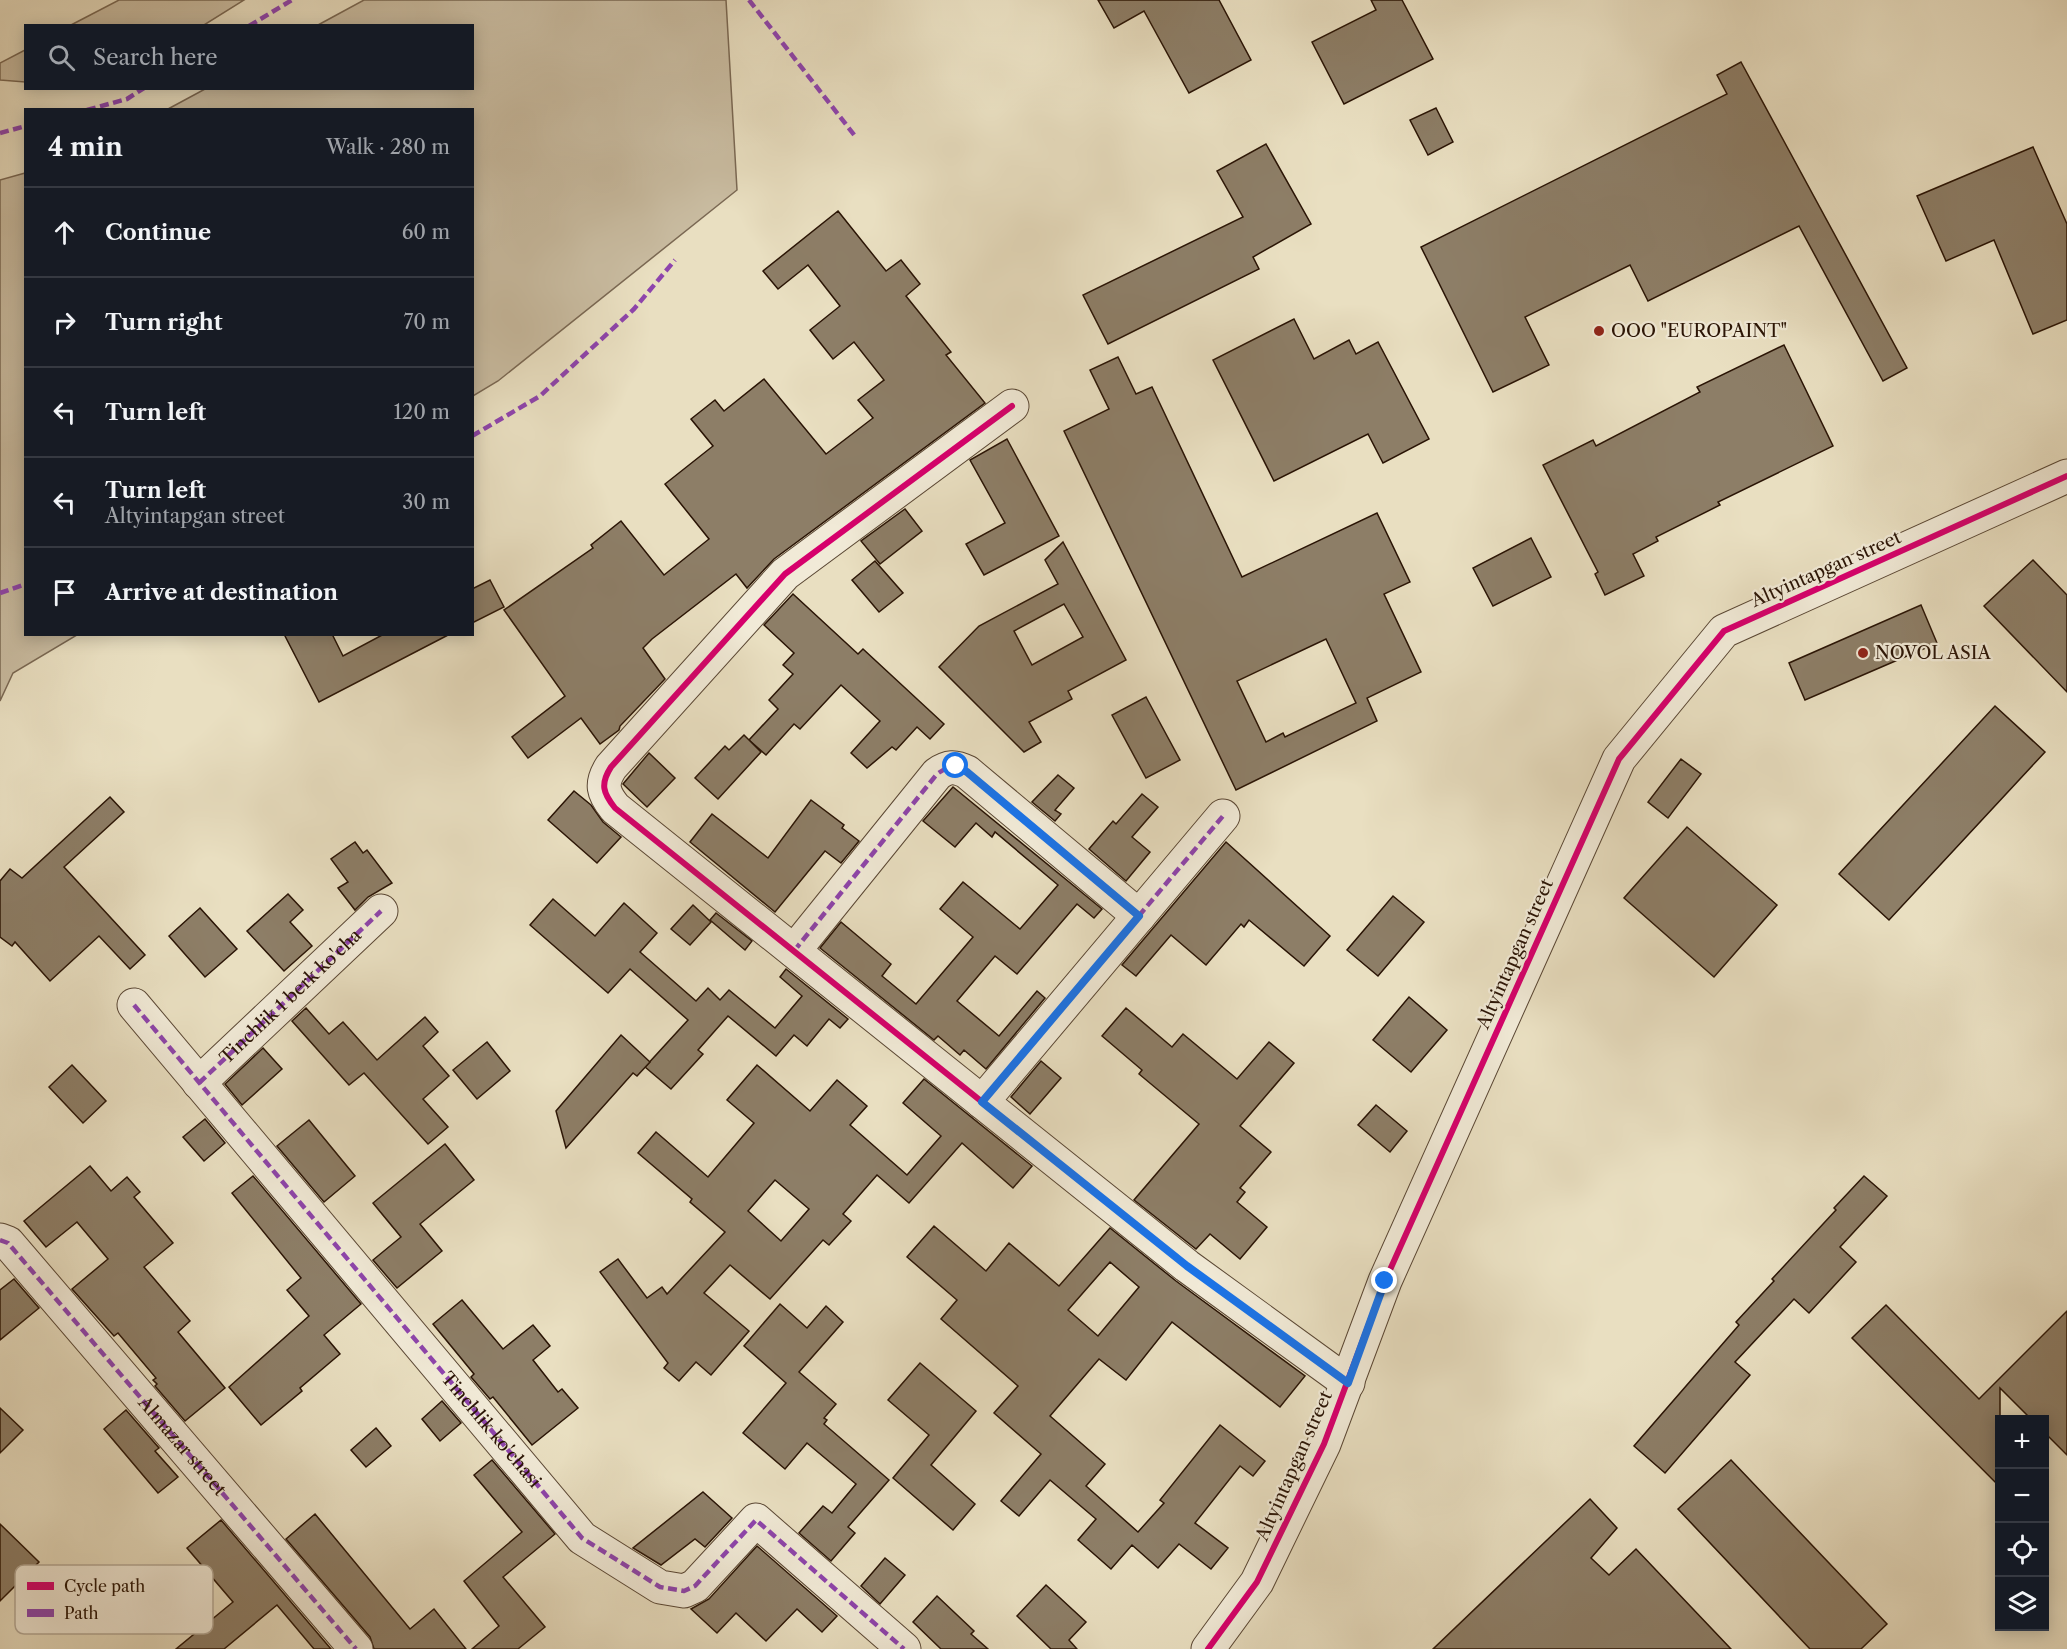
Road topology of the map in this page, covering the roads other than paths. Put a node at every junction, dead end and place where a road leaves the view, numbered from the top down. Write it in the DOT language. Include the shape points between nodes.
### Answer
graph roads {
  1 [pos="1012,406"];
  2 [pos="2067,476"];
  3 [pos="1223,816"];
  4 [pos="381,911"];
  5 [pos="1139,916"];
  6 [pos="794,951"];
  7 [pos="134,1005"];
  8 [pos="199,1083"];
  9 [pos="982,1102"];
  10 [pos="4,1242"];
  11 [pos="1348,1383"];
  12 [pos="357,1649"];
  13 [pos="904,1649"];
  14 [pos="1208,1649"];
  1 -- 6 [label="street" via="784,574 603,780 604,794 615,808"];
  2 -- 11 [label="street, Altyintapgan street" via="1724,631 1619,759 1385,1281"];
  3 -- 5 [label="street"];
  4 -- 8 [label="street, Tinchlik 1 berk ko'cha"];
  5 -- 6 [label="street" via="956,766 937,774"];
  5 -- 9 [label="street"];
  6 -- 9 [label="street"];
  7 -- 8 [label="street, Tinchlik ko'chasi"];
  8 -- 13 [label="street, Tinchlik ko'chasi" via="582,1538 660,1587 684,1591 695,1586 756,1520"];
  9 -- 11 [label="street" via="1187,1266"];
  10 -- 12 [label="street, Almazar street"];
  11 -- 14 [label="street, Altyintapgan street" via="1324,1444 1257,1582"];
}
